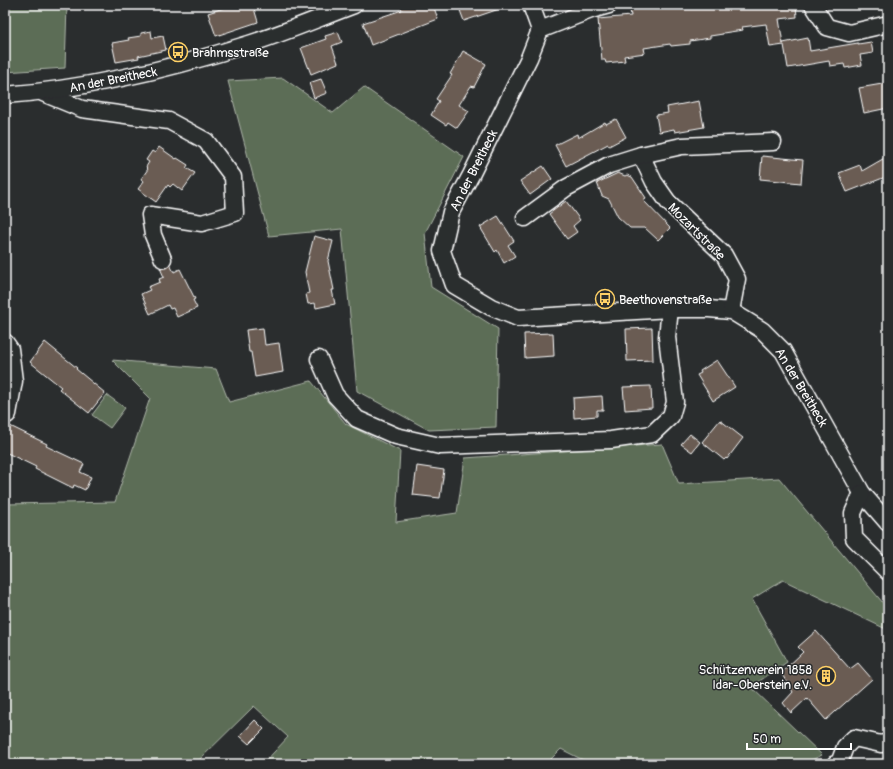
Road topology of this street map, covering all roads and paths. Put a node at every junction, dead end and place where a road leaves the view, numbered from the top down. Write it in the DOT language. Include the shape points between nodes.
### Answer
graph roads {
  1 [pos="354,5"];
  2 [pos="531,5"];
  3 [pos="608,5"];
  4 [pos="813,5"];
  5 [pos="888,24"];
  6 [pos="540,30"];
  7 [pos="43,93"];
  8 [pos="5,96"];
  9 [pos="773,142"];
  10 [pos="641,155"];
  11 [pos="525,218"];
  12 [pos="163,259"];
  13 [pos="670,308"];
  14 [pos="731,311"];
  15 [pos="5,342"];
  16 [pos="319,359"];
  17 [pos="5,416"];
  18 [pos="862,493"];
  19 [pos="888,523"];
  20 [pos="888,572"];
  21 [pos="888,742"];
  22 [pos="835,764"];
  1 -- 7 [label="street, An der Breitheck" via="250,44 185,64"];
  2 -- 6 [label="street"];
  3 -- 6 [label="street"];
  4 -- 5 [label="street" via="827,27 849,33"];
  6 -- 13 [label="street, An der Breitheck" via="529,58 451,212 442,251 454,285 491,307 518,318"];
  7 -- 8 [label="street, An der Breitheck"];
  7 -- 12 [label="street" via="82,109 169,121 206,141 233,177 235,213 202,222 150,215 153,235"];
  9 -- 10 [label="street" via="682,146"];
  10 -- 11 [label="street" via="609,165 566,188"];
  10 -- 14 [label="street, Mozartstraße" via="654,182 668,202 724,255 737,278"];
  13 -- 14 [label="street, An der Breitheck"];
  13 -- 16 [label="street" via="668,337 675,402 671,416 652,434 611,440 440,446 396,436 357,419 335,395"];
  14 -- 18 [label="street, An der Breitheck" via="762,330 783,351"];
  15 -- 17 [label="street" via="10,349 14,381 8,414"];
  18 -- 19 [label="street, An der Breitheck"];
  18 -- 20 [label="street" via="854,513 854,538"];
  21 -- 22 [label="street" via="882,744 854,738 845,747 839,762"];
}
